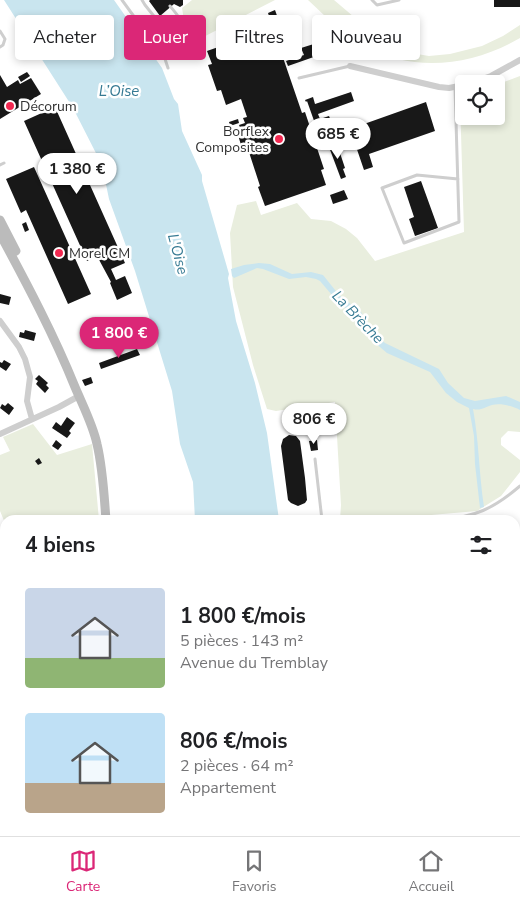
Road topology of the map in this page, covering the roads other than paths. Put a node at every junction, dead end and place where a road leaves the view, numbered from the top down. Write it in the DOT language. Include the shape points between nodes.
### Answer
graph roads {
  1 [pos="122,0"];
  2 [pos="142,0"];
  3 [pos="372,0"];
  4 [pos="399,0"];
  5 [pos="170,6"];
  6 [pos="0,31"];
  7 [pos="0,47"];
  8 [pos="520,60"];
  9 [pos="350,66"];
  10 [pos="168,68"];
  11 [pos="492,75"];
  12 [pos="300,78"];
  13 [pos="455,87"];
  14 [pos="456,125"];
  15 [pos="458,179"];
  16 [pos="0,220"];
  17 [pos="0,234"];
  18 [pos="44,318"];
  19 [pos="0,321"];
  20 [pos="79,396"];
  21 [pos="32,419"];
  22 [pos="0,434"];
  23 [pos="315,458"];
  24 [pos="520,486"];
  25 [pos="106,515"];
  26 [pos="321,515"];
  27 [pos="470,515"];
  1 -- 10 [label="lane" via="165,59"];
  2 -- 5 [label="lane" via="169,35 174,36 183,28"];
  3 -- 4 [label="lane" via="376,5"];
  6 -- 7 [label="lane" via="5,39"];
  8 -- 11 [label="street"];
  9 -- 12 [label="lane"];
  9 -- 13 [label="street" via="433,86"];
  14 -- 15 [label="lane"];
  15 -- 15 [label="lane" via="459,222 404,243 382,188 417,174"];
  16 -- 18 [label="main road"];
  17 -- 18 [label="main road"];
  18 -- 20 [label="main road"];
  19 -- 21 [label="street" via="25,359 30,377 27,401"];
  20 -- 21 [label="street"];
  20 -- 25 [label="main road" via="97,443"];
  21 -- 22 [label="street"];
  23 -- 26 [label="lane"];
  24 -- 27 [label="lane" via="502,501"];
}
